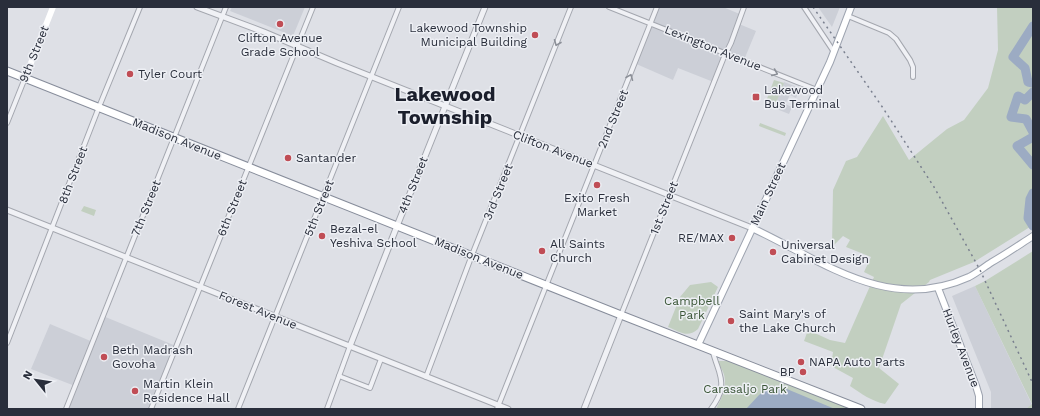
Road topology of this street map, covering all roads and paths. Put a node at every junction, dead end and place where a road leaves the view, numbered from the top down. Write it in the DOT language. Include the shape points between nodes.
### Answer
graph roads {
  1 [pos="53,7"];
  2 [pos="140,7"];
  3 [pos="197,7"];
  4 [pos="226,7"];
  5 [pos="313,7"];
  6 [pos="399,7"];
  7 [pos="485,7"];
  8 [pos="572,7"];
  9 [pos="608,7"];
  10 [pos="658,7"];
  11 [pos="744,7"];
  12 [pos="804,7"];
  13 [pos="851,7"];
  14 [pos="222,16"];
  15 [pos="848,16"];
  16 [pos="651,23"];
  17 [pos="298,47"];
  18 [pos="834,52"];
  19 [pos="725,53"];
  20 [pos="7,71"];
  21 [pos="372,77"];
  22 [pos="25,78"];
  23 [pos="913,78"];
  24 [pos="816,90"];
  25 [pos="445,106"];
  26 [pos="99,108"];
  27 [pos="7,123"];
  28 [pos="520,136"];
  29 [pos="174,137"];
  30 [pos="595,165"];
  31 [pos="248,167"];
  32 [pos="669,195"];
  33 [pos="323,196"];
  34 [pos="7,210"];
  35 [pos="397,226"];
  36 [pos="52,228"];
  37 [pos="752,228"];
  38 [pos="1033,236"];
  39 [pos="472,255"];
  40 [pos="126,257"];
  41 [pos="547,285"];
  42 [pos="200,287"];
  43 [pos="938,288"];
  44 [pos="621,315"];
  45 [pos="275,317"];
  46 [pos="7,343"];
  47 [pos="698,345"];
  48 [pos="350,346"];
  49 [pos="712,350"];
  50 [pos="381,359"];
  51 [pos="339,376"];
  52 [pos="426,377"];
  53 [pos="498,407"];
  54 [pos="66,409"];
  55 [pos="151,409"];
  56 [pos="238,409"];
  57 [pos="327,409"];
  58 [pos="508,409"];
  59 [pos="584,409"];
  60 [pos="711,409"];
  61 [pos="861,409"];
  62 [pos="979,409"];
  1 -- 22 [label="main road, 9th Street"];
  2 -- 26 [label="street, 8th Street"];
  3 -- 14 [label="street, Clifton Avenue"];
  4 -- 14 [label="street, 7th Street"];
  5 -- 17 [label="street, 6th Street"];
  6 -- 21 [label="street, 5th Street"];
  7 -- 25 [label="street, 4th Street"];
  8 -- 28 [label="street, 3rd Street, one-way"];
  9 -- 16 [label="street, Lexington Avenue"];
  10 -- 16 [label="street, 2nd Street"];
  11 -- 19 [label="street, 1st Street"];
  12 -- 18 [label="street"];
  13 -- 15 [label="main road, Main Street"];
  14 -- 17 [label="street, Clifton Avenue"];
  14 -- 29 [label="street, 7th Street"];
  15 -- 18 [label="main road, Main Street"];
  15 -- 23 [label="street" via="889,33 896,39 910,60"];
  16 -- 19 [label="street, Lexington Avenue"];
  30 -- 16 [label="street, 2nd Street, one-way"];
  17 -- 21 [label="street, Clifton Avenue"];
  17 -- 31 [label="street, 6th Street"];
  18 -- 24 [label="main road, Main Street"];
  19 -- 24 [label="street, Lexington Avenue, one-way"];
  19 -- 32 [label="street, 1st Street"];
  20 -- 22 [label="highway, Madison Avenue"];
  21 -- 25 [label="street, Clifton Avenue"];
  21 -- 33 [label="street, 5th Street"];
  22 -- 26 [label="highway, Madison Avenue"];
  22 -- 27 [label="street, 9th Street"];
  24 -- 37 [label="main road, Main Street"];
  25 -- 28 [label="street, Clifton Avenue"];
  25 -- 35 [label="street, 4th Street"];
  26 -- 29 [label="highway, Madison Avenue"];
  26 -- 36 [label="street, 8th Street"];
  28 -- 30 [label="street, Clifton Avenue"];
  28 -- 39 [label="street, 3rd Street"];
  29 -- 31 [label="highway, Madison Avenue"];
  29 -- 40 [label="street, 7th Street"];
  30 -- 32 [label="street, Clifton Avenue"];
  30 -- 41 [label="street, 2nd Street"];
  31 -- 33 [label="highway, Madison Avenue"];
  31 -- 42 [label="street, 6th Street"];
  32 -- 37 [label="street, Clifton Avenue"];
  32 -- 44 [label="street, 1st Street"];
  33 -- 35 [label="highway, Madison Avenue"];
  33 -- 45 [label="street, 5th Street"];
  34 -- 36 [label="street, Forest Avenue"];
  35 -- 39 [label="highway, Madison Avenue"];
  35 -- 48 [label="street, 4th Street"];
  36 -- 40 [label="street, Forest Avenue"];
  36 -- 46 [label="street, 8th Street"];
  37 -- 43 [label="main road" via="872,285 906,290"];
  37 -- 47 [label="main road, Main Street"];
  38 -- 43 [label="main road" via="968,277"];
  39 -- 41 [label="highway, Madison Avenue"];
  39 -- 52 [label="street, 3rd Street"];
  40 -- 42 [label="street, Forest Avenue"];
  40 -- 54 [label="street, 7th Street"];
  41 -- 44 [label="highway, Madison Avenue"];
  41 -- 53 [label="street, 2nd Street"];
  42 -- 45 [label="street, Forest Avenue"];
  42 -- 55 [label="street, 6th Street"];
  43 -- 62 [label="main road, Hurley Avenue" via="980,396"];
  44 -- 47 [label="highway, Madison Avenue"];
  44 -- 59 [label="street, 1st Street"];
  45 -- 48 [label="street, Forest Avenue"];
  45 -- 56 [label="street, 5th Street"];
  47 -- 49 [label="highway, Madison Avenue"];
  48 -- 50 [label="street, Forest Avenue"];
  48 -- 51 [label="street, 4th Street"];
  49 -- 60 [label="street" via="722,385 719,397"];
  49 -- 61 [label="highway, Madison Avenue"];
  50 -- 51 [label="street" via="370,388"];
  50 -- 52 [label="street, Forest Avenue"];
  51 -- 57 [label="street, 4th Street"];
  52 -- 53 [label="street, Forest Avenue"];
  53 -- 58 [label="street, Forest Avenue"];
}
